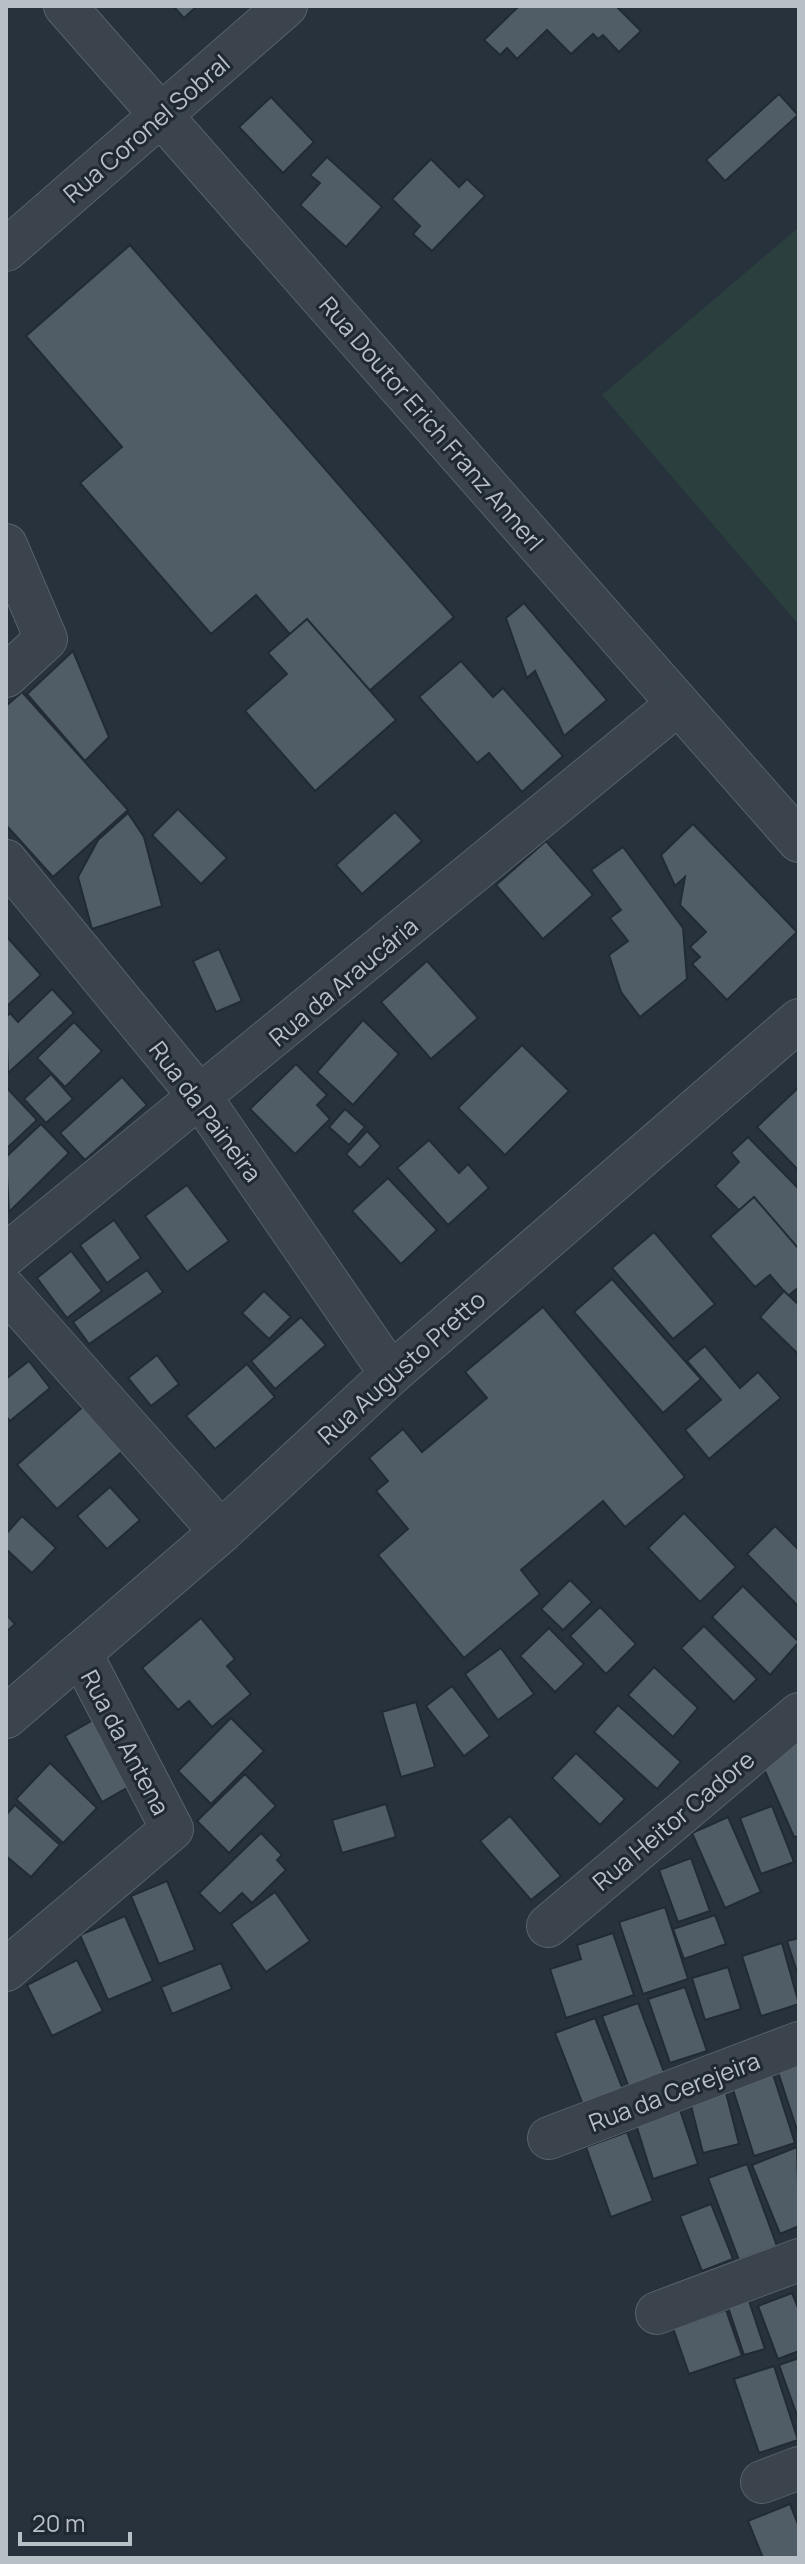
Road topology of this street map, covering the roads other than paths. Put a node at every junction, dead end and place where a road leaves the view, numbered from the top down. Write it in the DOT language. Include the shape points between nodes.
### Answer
graph roads {
  1 [pos="65,6"];
  2 [pos="286,6"];
  3 [pos="162,113"];
  4 [pos="6,250"];
  5 [pos="6,545"];
  6 [pos="6,676"];
  7 [pos="678,704"];
  8 [pos="799,841"];
  9 [pos="6,861"];
  10 [pos="799,1020"];
  11 [pos="201,1098"];
  12 [pos="6,1255"];
  13 [pos="6,1290"];
  14 [pos="391,1374"];
  15 [pos="221,1532"];
  16 [pos="81,1654"];
  17 [pos="799,1714"];
  18 [pos="6,1717"];
  19 [pos="548,1926"];
  20 [pos="6,1970"];
  21 [pos="799,2043"];
  22 [pos="549,2138"];
  23 [pos="799,2260"];
  24 [pos="657,2313"];
  1 -- 3 [label="street, Rua Doutor Erich Franz Annerl"];
  2 -- 3 [label="street, Rua Coronel Sobral"];
  3 -- 4 [label="street, Rua Coronel Sobral"];
  3 -- 7 [label="street, Rua Doutor Erich Franz Annerl"];
  5 -- 6 [label="street" via="46,639"];
  7 -- 8 [label="street, Rua Doutor Erich Franz Annerl"];
  7 -- 11 [label="street, Rua da Araucária"];
  9 -- 11 [label="street, Rua da Paineira"];
  10 -- 14 [label="street, Rua Augusto Pretto"];
  11 -- 12 [label="street, Rua da Araucária"];
  11 -- 14 [label="street, Rua da Paineira"];
  13 -- 15 [label="street"];
  14 -- 15 [label="street, Rua Augusto Pretto"];
  15 -- 16 [label="street, Rua Augusto Pretto"];
  16 -- 18 [label="street, Rua Augusto Pretto"];
  16 -- 20 [label="street, Rua da Antena" via="172,1829"];
  17 -- 19 [label="street, Rua Heitor Cadore"];
  21 -- 22 [label="street, Rua da Cerejeira"];
  23 -- 24 [label="street"];
}
